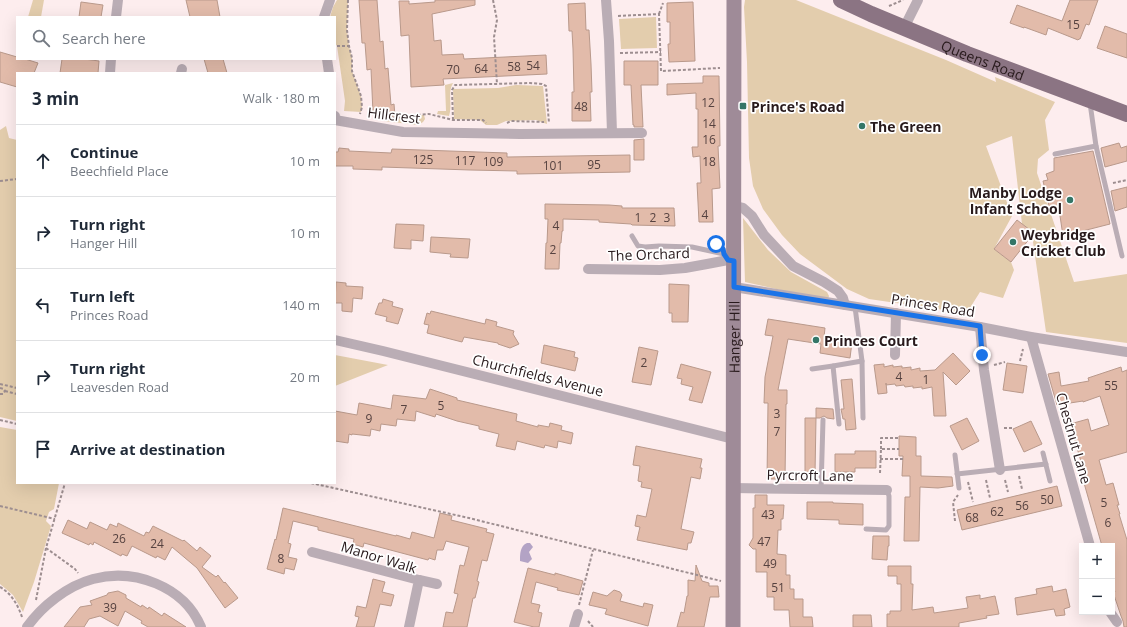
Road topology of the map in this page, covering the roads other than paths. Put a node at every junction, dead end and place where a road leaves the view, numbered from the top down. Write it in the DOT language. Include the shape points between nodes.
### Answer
graph roads {
  1 [pos="118,0"];
  2 [pos="329,0"];
  3 [pos="606,0"];
  4 [pos="734,0"];
  5 [pos="841,0"];
  6 [pos="918,0"];
  7 [pos="855,4"];
  8 [pos="116,16"];
  9 [pos="324,16"];
  10 [pos="904,28"];
  11 [pos="111,60"];
  12 [pos="327,60"];
  13 [pos="110,72"];
  14 [pos="330,72"];
  15 [pos="1090,100"];
  16 [pos="1127,114"];
  17 [pos="336,120"];
  18 [pos="612,133"];
  19 [pos="642,133"];
  20 [pos="1096,146"];
  21 [pos="1055,154"];
  22 [pos="734,206"];
  23 [pos="632,236"];
  24 [pos="712,240"];
  25 [pos="1122,256"];
  26 [pos="728,258"];
  27 [pos="588,269"];
  28 [pos="734,287"];
  29 [pos="845,305"];
  30 [pos="855,307"];
  31 [pos="896,313"];
  32 [pos="980,326"];
  33 [pos="1031,337"];
  34 [pos="336,340"];
  35 [pos="1127,352"];
  36 [pos="895,355"];
  37 [pos="862,361"];
  38 [pos="833,366"];
  39 [pos="812,368"];
  40 [pos="863,418"];
  41 [pos="823,420"];
  42 [pos="839,424"];
  43 [pos="733,439"];
  44 [pos="1043,453"];
  45 [pos="955,455"];
  46 [pos="1046,464"];
  47 [pos="1002,473"];
  48 [pos="957,474"];
  49 [pos="1050,481"];
  50 [pos="733,488"];
  51 [pos="822,489"];
  52 [pos="960,489"];
  53 [pos="887,490"];
  54 [pos="866,529"];
  55 [pos="1089,543"];
  56 [pos="312,552"];
  57 [pos="419,580"];
  58 [pos="438,584"];
  59 [pos="578,614"];
  60 [pos="1112,615"];
  61 [pos="1117,622"];
  62 [pos="27,623"];
  63 [pos="201,627"];
  64 [pos="409,627"];
  65 [pos="574,627"];
  66 [pos="733,627"];
  1 -- 8 [label="street"];
  2 -- 9 [label="street"];
  3 -- 18 [label="street"];
  4 -- 22 [label="main road, Hanger Hill"];
  5 -- 7 [label="main road, Queens Road"];
  6 -- 10 [label="street"];
  7 -- 10 [label="main road, Queens Road"];
  10 -- 15 [label="main road, Queens Road"];
  11 -- 13 [label="street"];
  12 -- 14 [label="street"];
  15 -- 16 [label="main road, Queens Road"];
  15 -- 20 [label="lane"];
  17 -- 18 [label="street, Hillcrest" via="403,132"];
  18 -- 19 [label="street, Hillcrest"];
  20 -- 21 [label="lane"];
  20 -- 25 [label="lane"];
  22 -- 26 [label="main road, Hanger Hill"];
  22 -- 29 [label="street" via="742,208 752,216 764,235 793,266 838,291"];
  23 -- 26 [label="lane" via="638,246 692,247"];
  24 -- 26 [label="lane" via="723,249"];
  26 -- 27 [label="street, The Orchard" via="672,269"];
  26 -- 28 [label="main road, Hanger Hill"];
  28 -- 29 [label="street, Princes Road"];
  28 -- 43 [label="main road, Hanger Hill"];
  29 -- 30 [label="street, Princes Road"];
  30 -- 31 [label="street, Princes Road"];
  30 -- 37 [label="lane"];
  31 -- 32 [label="street, Princes Road"];
  31 -- 36 [label="street"];
  32 -- 33 [label="street, Princes Road"];
  32 -- 47 [label="street" via="984,370"];
  33 -- 35 [label="street, Princes Road"];
  33 -- 55 [label="street, Chestnut Lane"];
  34 -- 43 [label="street, Churchfields Avenue"];
  37 -- 38 [label="lane"];
  37 -- 40 [label="lane"];
  38 -- 39 [label="lane"];
  38 -- 42 [label="lane"];
  41 -- 51 [label="lane"];
  43 -- 50 [label="main road, Hanger Hill"];
  44 -- 46 [label="lane"];
  45 -- 48 [label="lane"];
  46 -- 47 [label="lane"];
  46 -- 49 [label="lane"];
  47 -- 48 [label="lane"];
  48 -- 52 [label="lane"];
  50 -- 51 [label="street, Pyrcroft Lane"];
  50 -- 66 [label="main road, Hanger Hill"];
  51 -- 53 [label="street, Pyrcroft Lane"];
  53 -- 54 [label="lane" via="889,526 886,530"];
  56 -- 57 [label="street, Manor Walk"];
  57 -- 58 [label="street"];
  57 -- 64 [label="street, Manor Walk"];
  59 -- 65 [label="street"];
  60 -- 61 [label="street"];
  62 -- 63 [label="street" via="57,598 83,583 107,576 126,576 152,581 170,590 187,604"];
}
